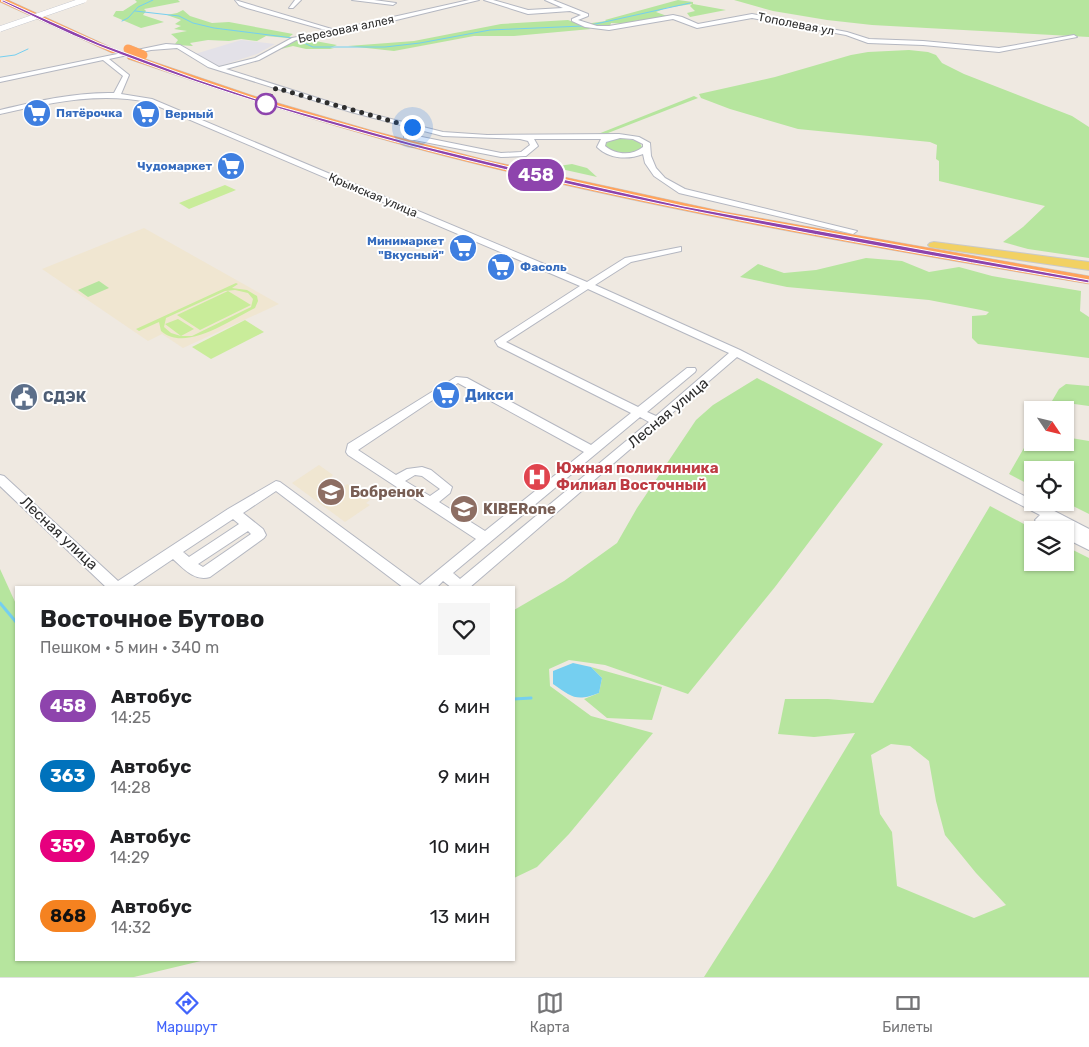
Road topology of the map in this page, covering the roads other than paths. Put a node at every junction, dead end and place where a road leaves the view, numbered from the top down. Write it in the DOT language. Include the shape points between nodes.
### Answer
graph roads {
  1 [pos="2,0"];
  2 [pos="18,0"];
  3 [pos="77,0"];
  4 [pos="84,0"];
  5 [pos="238,0"];
  6 [pos="298,0"];
  7 [pos="355,0"];
  8 [pos="400,0"];
  9 [pos="476,0"];
  10 [pos="487,0"];
  11 [pos="548,0"];
  12 [pos="393,3"];
  13 [pos="291,7"];
  14 [pos="386,8"];
  15 [pos="571,9"];
  16 [pos="380,14"];
  17 [pos="387,21"];
  18 [pos="0,28"];
  19 [pos="337,32"];
  20 [pos="1074,36"];
  21 [pos="129,53"];
  22 [pos="143,55"];
  23 [pos="104,58"];
  24 [pos="220,69"];
  25 [pos="0,80"];
  26 [pos="117,94"];
  27 [pos="0,112"];
  28 [pos="407,136"];
  29 [pos="503,136"];
  30 [pos="613,137"];
  31 [pos="647,148"];
  32 [pos="853,230"];
  33 [pos="678,249"];
  34 [pos="931,249"];
  35 [pos="1089,266"];
  36 [pos="1089,270"];
  37 [pos="1089,282"];
  38 [pos="586,285"];
  39 [pos="736,352"];
  40 [pos="691,370"];
  41 [pos="639,413"];
  42 [pos="657,421"];
  43 [pos="592,451"];
  44 [pos="0,479"];
  45 [pos="396,481"];
  46 [pos="430,503"];
  47 [pos="233,512"];
  48 [pos="1044,521"];
  49 [pos="1089,535"];
  50 [pos="1074,537"];
  51 [pos="485,538"];
  52 [pos="1089,545"];
  53 [pos="173,552"];
  54 [pos="443,573"];
  55 [pos="136,583"];
  56 [pos="116,586"];
  57 [pos="412,586"];
  58 [pos="428,586"];
  59 [pos="459,586"];
  60 [pos="461,586"];
  1 -- 21 [label="highway" via="115,51"];
  2 -- 21 [label="highway"];
  3 -- 18 [label="street, bridge"];
  4 -- 18 [label="street, bridge"];
  5 -- 19 [label="street" via="249,7"];
  6 -- 13 [label="street"];
  7 -- 12 [label="street"];
  8 -- 12 [label="street"];
  9 -- 17 [label="street, Березовая аллея"];
  10 -- 15 [label="street" via="528,12"];
  11 -- 15 [label="street"];
  12 -- 14 [label="street"];
  15 -- 20 [label="street, Тополевая ул" via="586,15 574,21 592,28 674,17 697,26 752,16 868,41 999,50"];
  16 -- 17 [label="street"];
  17 -- 19 [label="street, Березовая аллея"];
  19 -- 24 [label="street, Березовая аллея" via="294,39 257,59"];
  21 -- 22 [label="highway, bridge"];
  21 -- 34 [label="highway" via="269,105 495,165 683,208"];
  22 -- 28 [label="highway" via="281,100"];
  23 -- 24 [label="street" via="172,45"];
  23 -- 25 [label="street"];
  23 -- 26 [label="street" via="126,75"];
  24 -- 29 [label="street" via="302,96 429,131 455,136"];
  26 -- 27 [label="street, Крымская улица" via="74,97"];
  26 -- 38 [label="street, Крымская улица" via="159,103"];
  28 -- 29 [label="street" via="501,155 523,154 534,146 527,139"];
  28 -- 32 [label="highway" via="594,180"];
  29 -- 30 [label="street"];
  30 -- 31 [label="street" via="638,139 646,143"];
  30 -- 31 [label="street" via="601,144 611,153 629,155"];
  31 -- 32 [label="street" via="648,161 655,174 682,191"];
  32 -- 34 [label="highway"];
  33 -- 38 [label="street" via="628,260"];
  34 -- 35 [label="main road"];
  34 -- 36 [label="highway"];
  34 -- 37 [label="main road"];
  38 -- 39 [label="street, Крымская улица"];
  38 -- 41 [label="street" via="500,343"];
  39 -- 42 [label="street, Лесная улица"];
  39 -- 48 [label="street" via="749,368"];
  39 -- 49 [label="street, Крымская улица"];
  40 -- 41 [label="street"];
  41 -- 42 [label="street"];
  41 -- 43 [label="street"];
  42 -- 60 [label="street, Лесная улица"];
  43 -- 45 [label="street" via="463,380 456,380 352,448 352,452"];
  43 -- 51 [label="street"];
  44 -- 56 [label="street, Лесная улица"];
  45 -- 46 [label="street"];
  45 -- 46 [label="street" via="418,469 446,487"];
  46 -- 51 [label="street"];
  47 -- 53 [label="street"];
  47 -- 53 [label="street" via="258,532 256,538 205,573 200,573"];
  47 -- 57 [label="street" via="276,485"];
  50 -- 52 [label="street"];
  51 -- 54 [label="street"];
  53 -- 55 [label="street"];
  54 -- 58 [label="street"];
  54 -- 59 [label="street"];
}
